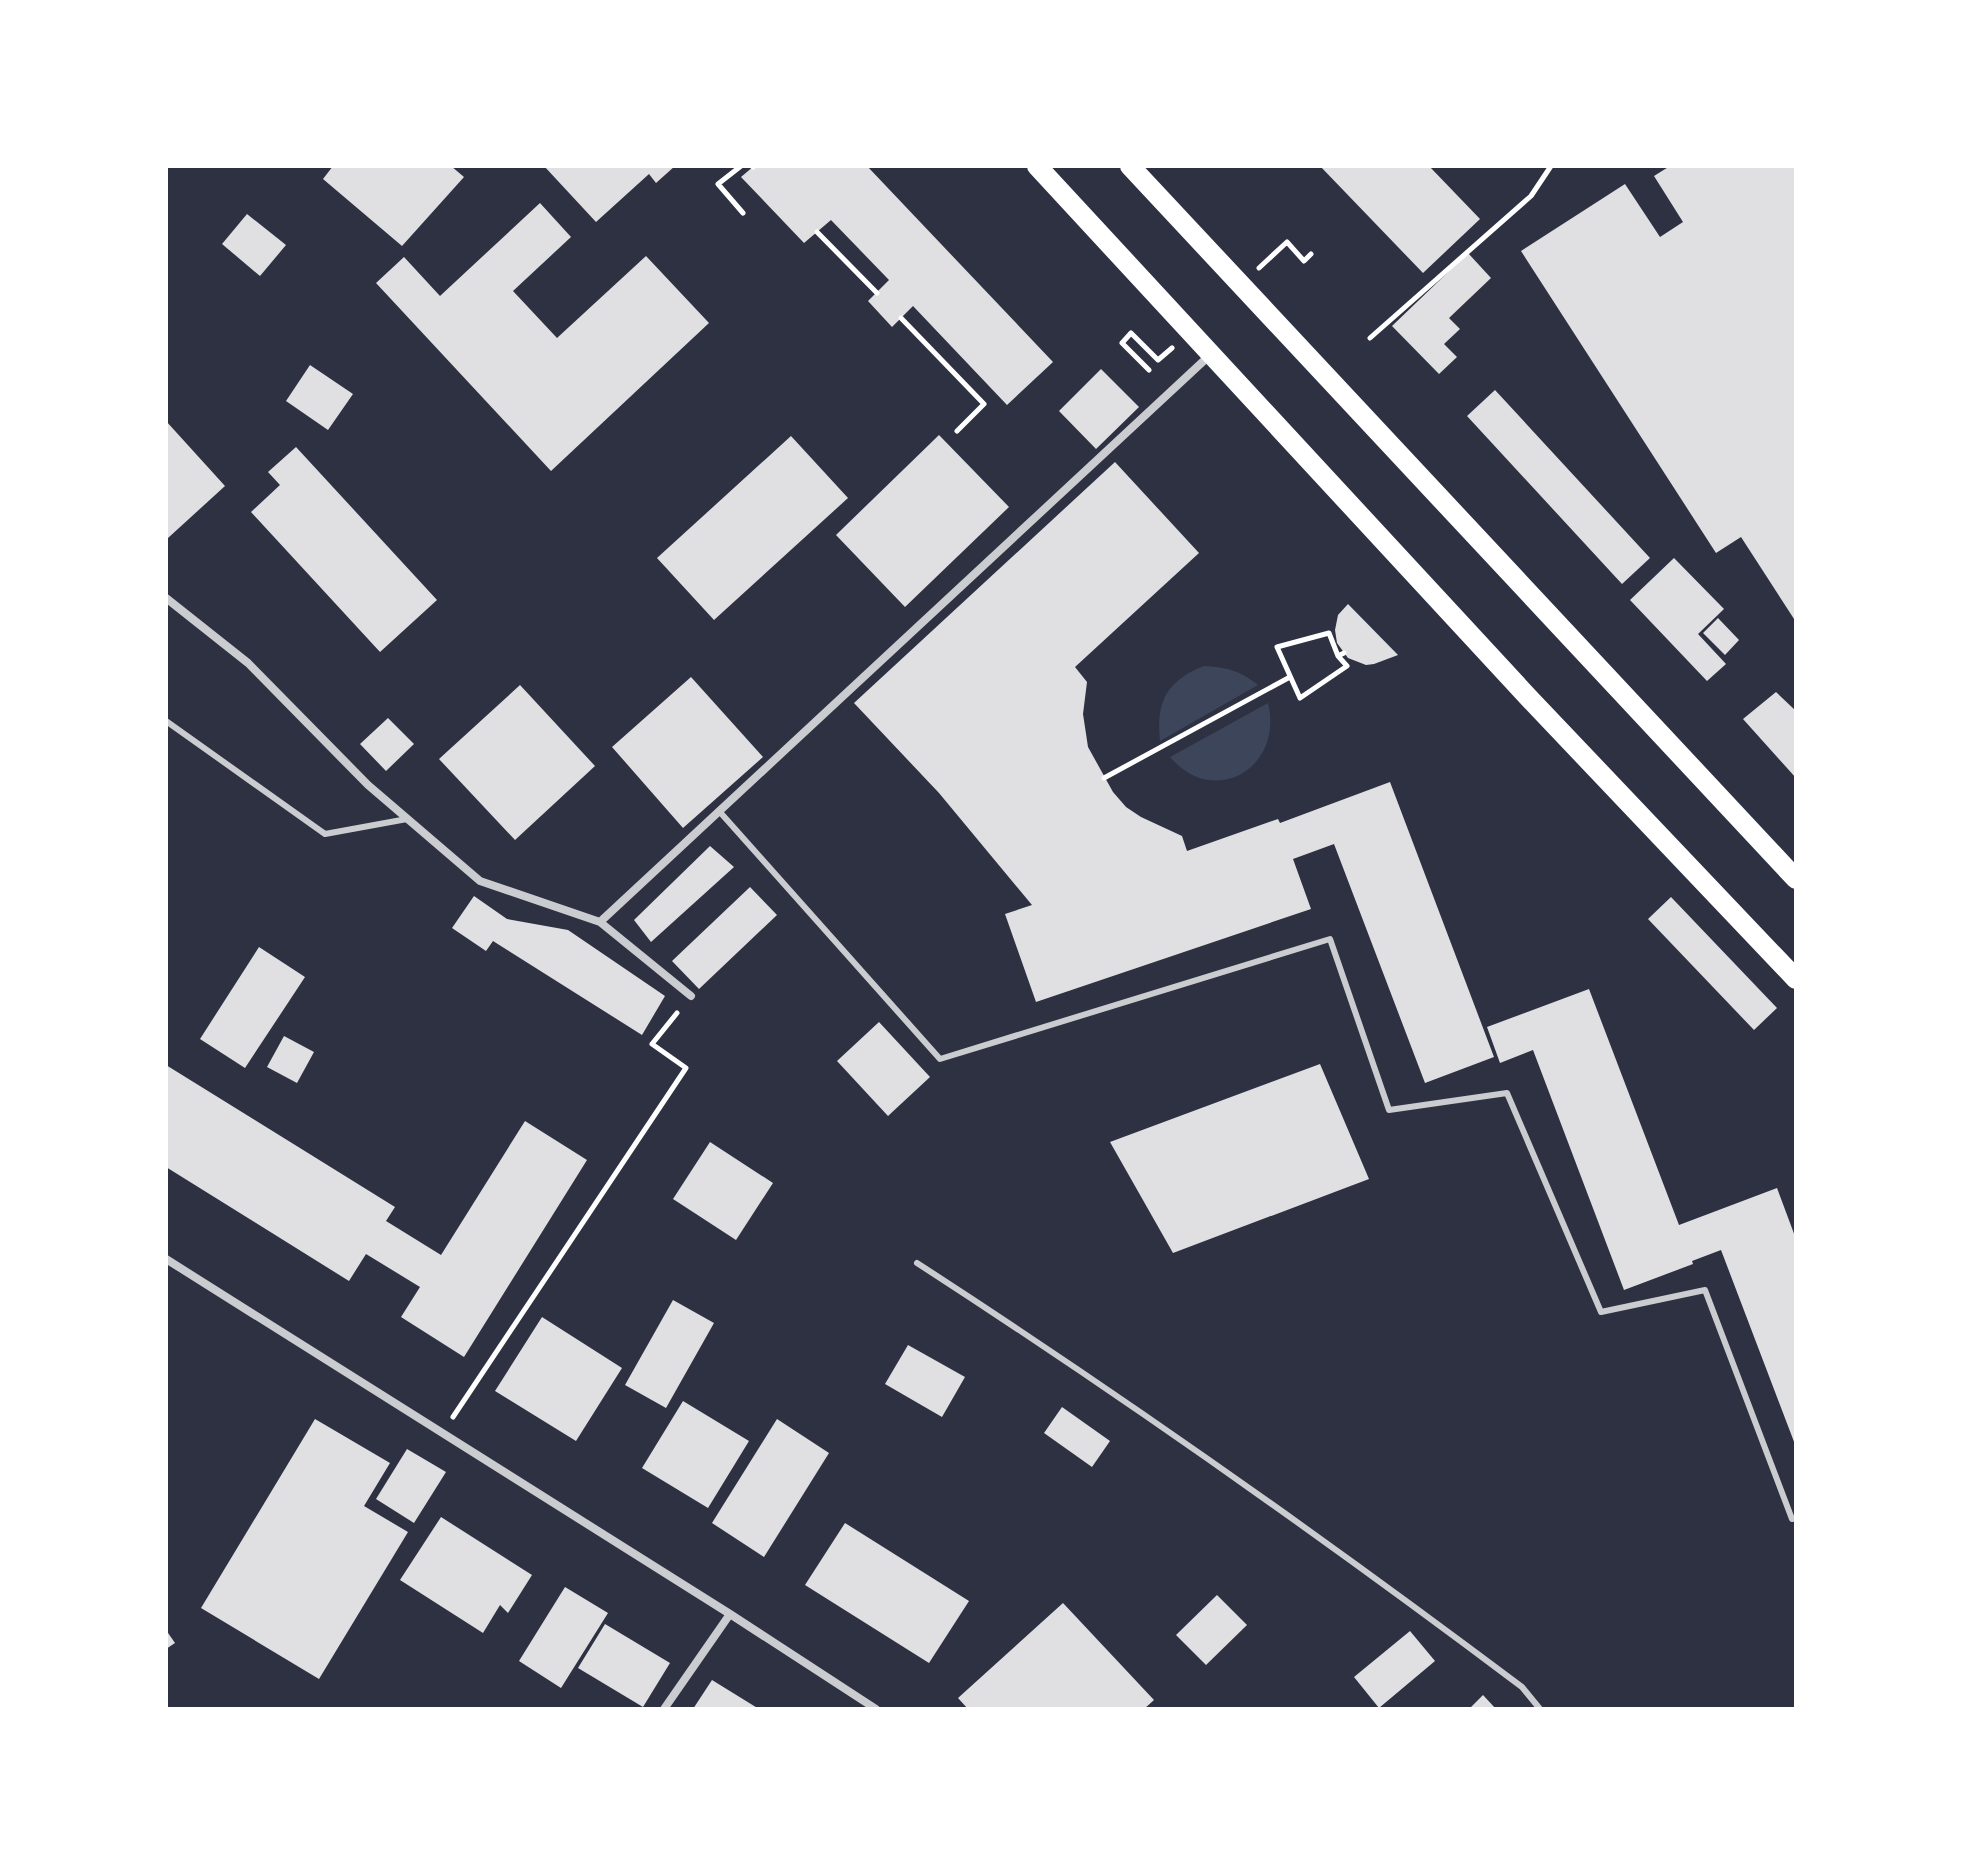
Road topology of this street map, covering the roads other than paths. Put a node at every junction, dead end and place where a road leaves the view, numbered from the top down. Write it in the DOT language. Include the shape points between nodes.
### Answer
graph roads {
  1 [pos="1037,166"];
  2 [pos="1130,166"];
  3 [pos="1211,354"];
  4 [pos="166,598"];
  5 [pos="166,721"];
  6 [pos="719,811"];
  7 [pos="407,819"];
  8 [pos="1796,879"];
  9 [pos="600,922"];
  10 [pos="1796,979"];
  11 [pos="691,996"];
  12 [pos="166,1259"];
  13 [pos="917,1263"];
  14 [pos="1796,1518"];
  15 [pos="730,1614"];
  16 [pos="664,1709"];
  17 [pos="876,1709"];
  18 [pos="1540,1709"];
  1 -- 3 [label="main road"];
  2 -- 8 [label="main road"];
  3 -- 6 [label="street"];
  3 -- 10 [label="main road"];
  4 -- 7 [label="street" via="248,663"];
  5 -- 7 [label="lane" via="325,834"];
  6 -- 9 [label="street"];
  6 -- 14 [label="lane" via="940,1059 1330,939 1389,1110 1507,1093 1601,1312 1705,1290 1792,1519"];
  7 -- 9 [label="street" via="480,881"];
  9 -- 11 [label="street"];
  12 -- 15 [label="street"];
  13 -- 18 [label="lane" via="1351,1559 1522,1687"];
  15 -- 16 [label="street"];
  15 -- 17 [label="street"];
}
